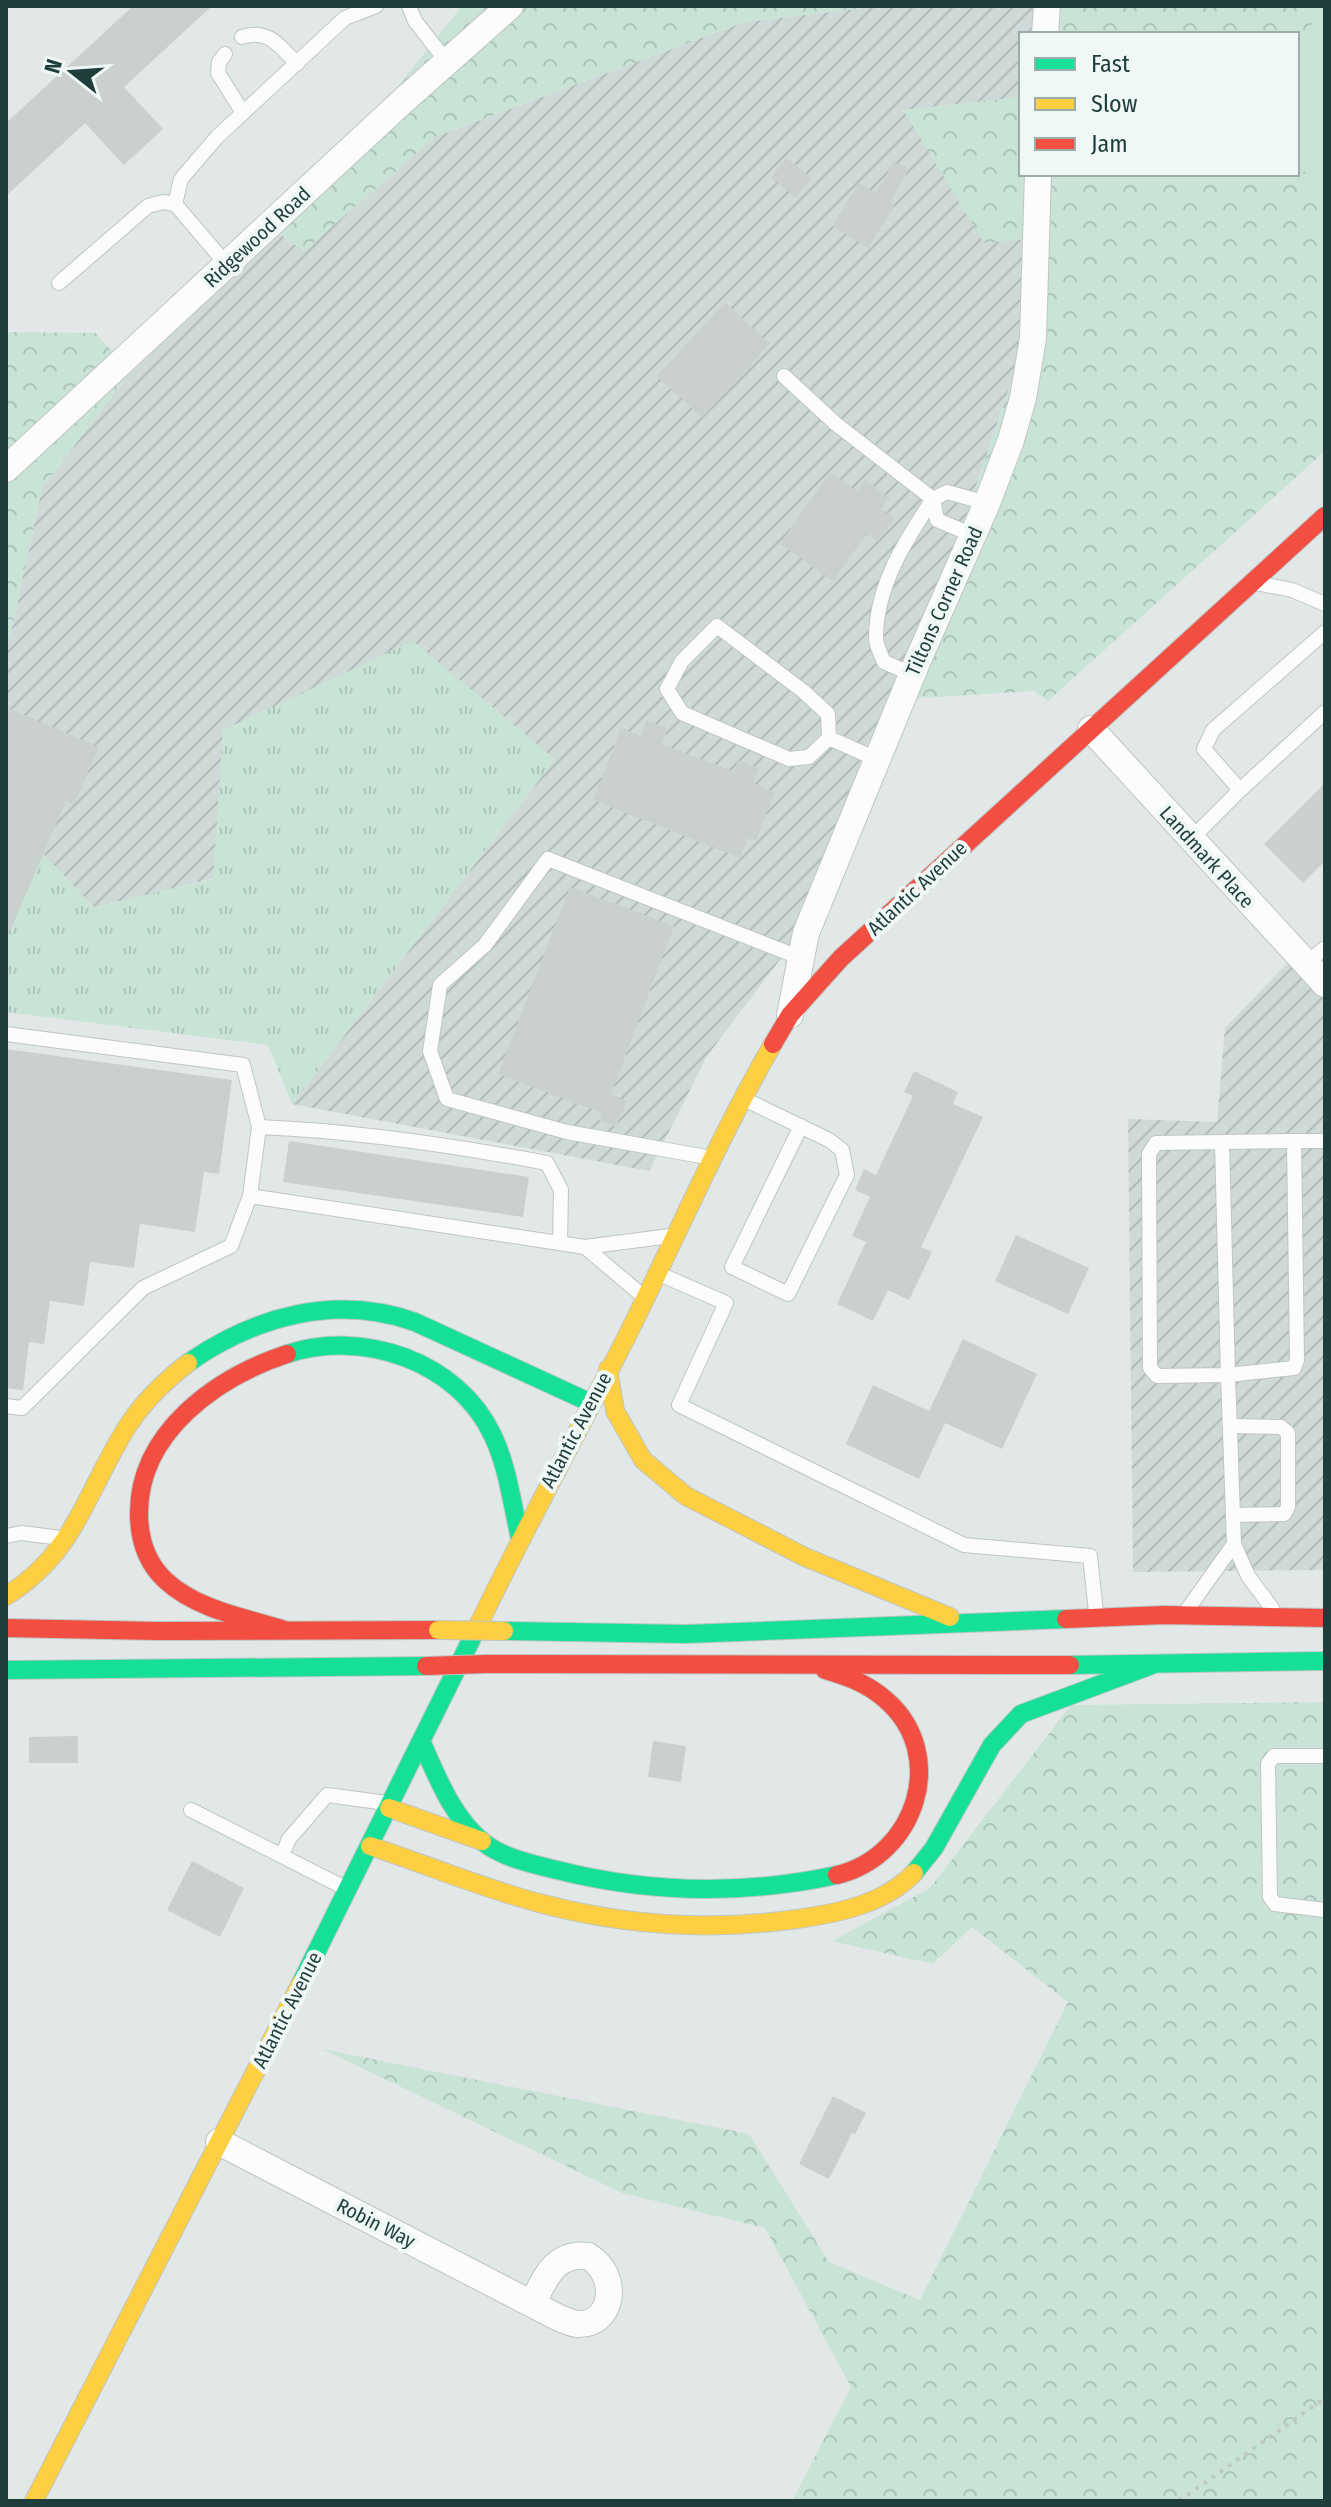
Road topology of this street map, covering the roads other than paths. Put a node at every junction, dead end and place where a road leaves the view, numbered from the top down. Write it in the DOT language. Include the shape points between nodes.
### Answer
graph roads {
  1 [pos="376,6"];
  2 [pos="409,6"];
  3 [pos="510,6"];
  4 [pos="1047,6"];
  5 [pos="1045,32"];
  6 [pos="242,37"];
  7 [pos="225,54"];
  8 [pos="447,62"];
  9 [pos="297,64"];
  10 [pos="243,113"];
  11 [pos="1038,176"];
  12 [pos="175,204"];
  13 [pos="227,265"];
  14 [pos="59,283"];
  15 [pos="784,376"];
  16 [pos="6,469"];
  17 [pos="933,499"];
  18 [pos="987,503"];
  19 [pos="1325,516"];
  20 [pos="973,535"];
  21 [pos="1252,582"];
  22 [pos="1325,604"];
  23 [pos="1325,632"];
  24 [pos="912,674"];
  25 [pos="1325,712"];
  26 [pos="1091,729"];
  27 [pos="829,738"];
  28 [pos="876,759"];
  29 [pos="1240,790"];
  30 [pos="1191,839"];
  31 [pos="1315,956"];
  32 [pos="801,958"];
  33 [pos="1325,984"];
  34 [pos="790,1015"];
  35 [pos="6,1034"];
  36 [pos="742,1098"];
  37 [pos="801,1126"];
  38 [pos="259,1127"];
  39 [pos="1294,1141"];
  40 [pos="1325,1141"];
  41 [pos="1222,1142"];
  42 [pos="712,1158"];
  43 [pos="250,1196"];
  44 [pos="675,1235"];
  45 [pos="560,1243"];
  46 [pos="585,1247"];
  47 [pos="657,1273"];
  48 [pos="645,1297"];
  49 [pos="608,1369"];
  50 [pos="1228,1375"];
  51 [pos="589,1402"];
  52 [pos="6,1406"];
  53 [pos="1230,1426"];
  54 [pos="1233,1515"];
  55 [pos="6,1536"];
  56 [pos="68,1538"];
  57 [pos="520,1538"];
  58 [pos="1234,1544"];
  59 [pos="6,1596"];
  60 [pos="1183,1615"];
  61 [pos="1097,1617"];
  62 [pos="1280,1618"];
  63 [pos="1325,1618"];
  64 [pos="963,1623"];
  65 [pos="6,1628"];
  66 [pos="282,1629"];
  67 [pos="1325,1661"];
  68 [pos="808,1665"];
  69 [pos="1152,1665"];
  70 [pos="6,1670"];
  71 [pos="422,1743"];
  72 [pos="1325,1756"];
  73 [pos="390,1806"];
  74 [pos="191,1810"];
  75 [pos="482,1841"];
  76 [pos="370,1846"];
  77 [pos="282,1855"];
  78 [pos="347,1889"];
  79 [pos="1325,1910"];
  80 [pos="219,2142"];
  81 [pos="532,2304"];
  82 [pos="34,2501"];
  1 -- 9 [label="lane" via="345,18"];
  2 -- 8 [label="lane"];
  3 -- 8 [label="street, Ridgewood Road"];
  4 -- 5 [label="street"];
  6 -- 9 [label="lane" via="264,34"];
  7 -- 10 [label="lane" via="218,73"];
  8 -- 13 [label="street, Ridgewood Road"];
  9 -- 10 [label="lane"];
  10 -- 12 [label="lane" via="181,179"];
  11 -- 18 [label="street, Tiltons Corner Road" via="1033,338 1019,412"];
  12 -- 13 [label="lane"];
  12 -- 14 [label="lane" via="148,206"];
  13 -- 16 [label="street, Ridgewood Road"];
  15 -- 17 [label="lane"];
  17 -- 18 [label="lane" via="947,492"];
  17 -- 20 [label="lane" via="937,520"];
  17 -- 24 [label="lane" via="906,539 882,592 875,641 884,662"];
  18 -- 20 [label="street, Tiltons Corner Road"];
  19 -- 21 [label="main road, Atlantic Avenue"];
  20 -- 24 [label="street, Tiltons Corner Road"];
  21 -- 22 [label="lane"];
  21 -- 26 [label="main road, Atlantic Avenue"];
  23 -- 29 [label="lane" via="1213,730 1204,749"];
  24 -- 28 [label="street, Tiltons Corner Road"];
  25 -- 29 [label="lane"];
  26 -- 30 [label="street, Landmark Place"];
  26 -- 34 [label="main road, Atlantic Avenue" via="841,958"];
  27 -- 27 [label="lane" via="828,714 717,626 682,661 667,689 682,713 789,759 809,757"];
  27 -- 28 [label="lane"];
  28 -- 32 [label="street, Tiltons Corner Road" via="806,933"];
  29 -- 30 [label="lane"];
  30 -- 31 [label="street, Landmark Place"];
  31 -- 33 [label="street, Landmark Place"];
  32 -- 34 [label="street, Tiltons Corner Road"];
  32 -- 42 [label="lane" via="548,859 485,945 440,985 430,1051 447,1099 567,1132"];
  34 -- 36 [label="main road, Atlantic Avenue"];
  35 -- 38 [label="lane" via="243,1065"];
  36 -- 37 [label="lane"];
  36 -- 42 [label="main road, Atlantic Avenue"];
  37 -- 37 [label="lane" via="842,1150 847,1175 788,1294 732,1267"];
  38 -- 43 [label="lane"];
  38 -- 45 [label="lane" via="446,1144 547,1163 561,1190"];
  39 -- 40 [label="lane"];
  39 -- 41 [label="lane"];
  39 -- 50 [label="lane" via="1297,1360 1294,1368"];
  41 -- 50 [label="lane"];
  41 -- 50 [label="lane" via="1156,1143 1149,1154 1150,1368 1157,1376"];
  42 -- 44 [label="main road, Atlantic Avenue"];
  43 -- 45 [label="lane"];
  43 -- 52 [label="lane" via="231,1246 143,1288 22,1408"];
  44 -- 46 [label="lane"];
  44 -- 47 [label="main road, Atlantic Avenue"];
  45 -- 46 [label="lane"];
  46 -- 48 [label="lane"];
  47 -- 48 [label="main road, Atlantic Avenue"];
  47 -- 61 [label="lane" via="726,1303 679,1405 964,1545 1090,1556"];
  48 -- 49 [label="main road, Atlantic Avenue"];
  49 -- 51 [label="main road, Atlantic Avenue"];
  49 -- 64 [label="main road" via="615,1411 643,1460 686,1496 805,1557"];
  50 -- 53 [label="lane"];
  51 -- 56 [label="main road" via="405,1318 348,1309 291,1315 198,1355 147,1400"];
  51 -- 57 [label="main road, Atlantic Avenue"];
  53 -- 54 [label="lane"];
  53 -- 54 [label="lane" via="1281,1427 1288,1433 1284,1514"];
  54 -- 58 [label="lane"];
  55 -- 56 [label="lane"];
  56 -- 59 [label="main road" via="35,1578"];
  57 -- 66 [label="main road" via="487,1426 440,1375 385,1350 351,1345 304,1348 263,1360 218,1384 175,1423 144,1472 138,1505 144,1550 169,1582 191,1599"];
  57 -- 71 [label="main road, Atlantic Avenue"];
  58 -- 60 [label="lane"];
  58 -- 62 [label="lane" via="1248,1576"];
  60 -- 61 [label="main road"];
  60 -- 62 [label="main road"];
  61 -- 64 [label="main road"];
  62 -- 63 [label="main road"];
  64 -- 66 [label="main road, bridge" via="686,1634"];
  65 -- 66 [label="main road"];
  67 -- 69 [label="main road"];
  68 -- 69 [label="main road"];
  68 -- 70 [label="main road, bridge"];
  68 -- 75 [label="main road" via="865,1683 896,1709 916,1747 920,1775 909,1821 880,1857 864,1866 769,1887 636,1886 526,1862"];
  69 -- 76 [label="main road" via="1022,1714 990,1751 921,1866 878,1899 845,1911 731,1925 624,1920 540,1903"];
  71 -- 73 [label="main road, Atlantic Avenue"];
  71 -- 75 [label="main road" via="456,1809"];
  72 -- 79 [label="lane" via="1274,1756 1268,1764 1270,1897 1275,1904"];
  73 -- 75 [label="main road"];
  73 -- 76 [label="main road, Atlantic Avenue"];
  73 -- 77 [label="lane" via="327,1795"];
  74 -- 77 [label="lane"];
  76 -- 78 [label="main road, Atlantic Avenue"];
  77 -- 78 [label="lane"];
  78 -- 80 [label="main road, Atlantic Avenue"];
  80 -- 81 [label="street, Robin Way"];
  80 -- 82 [label="main road, Atlantic Avenue"];
}
